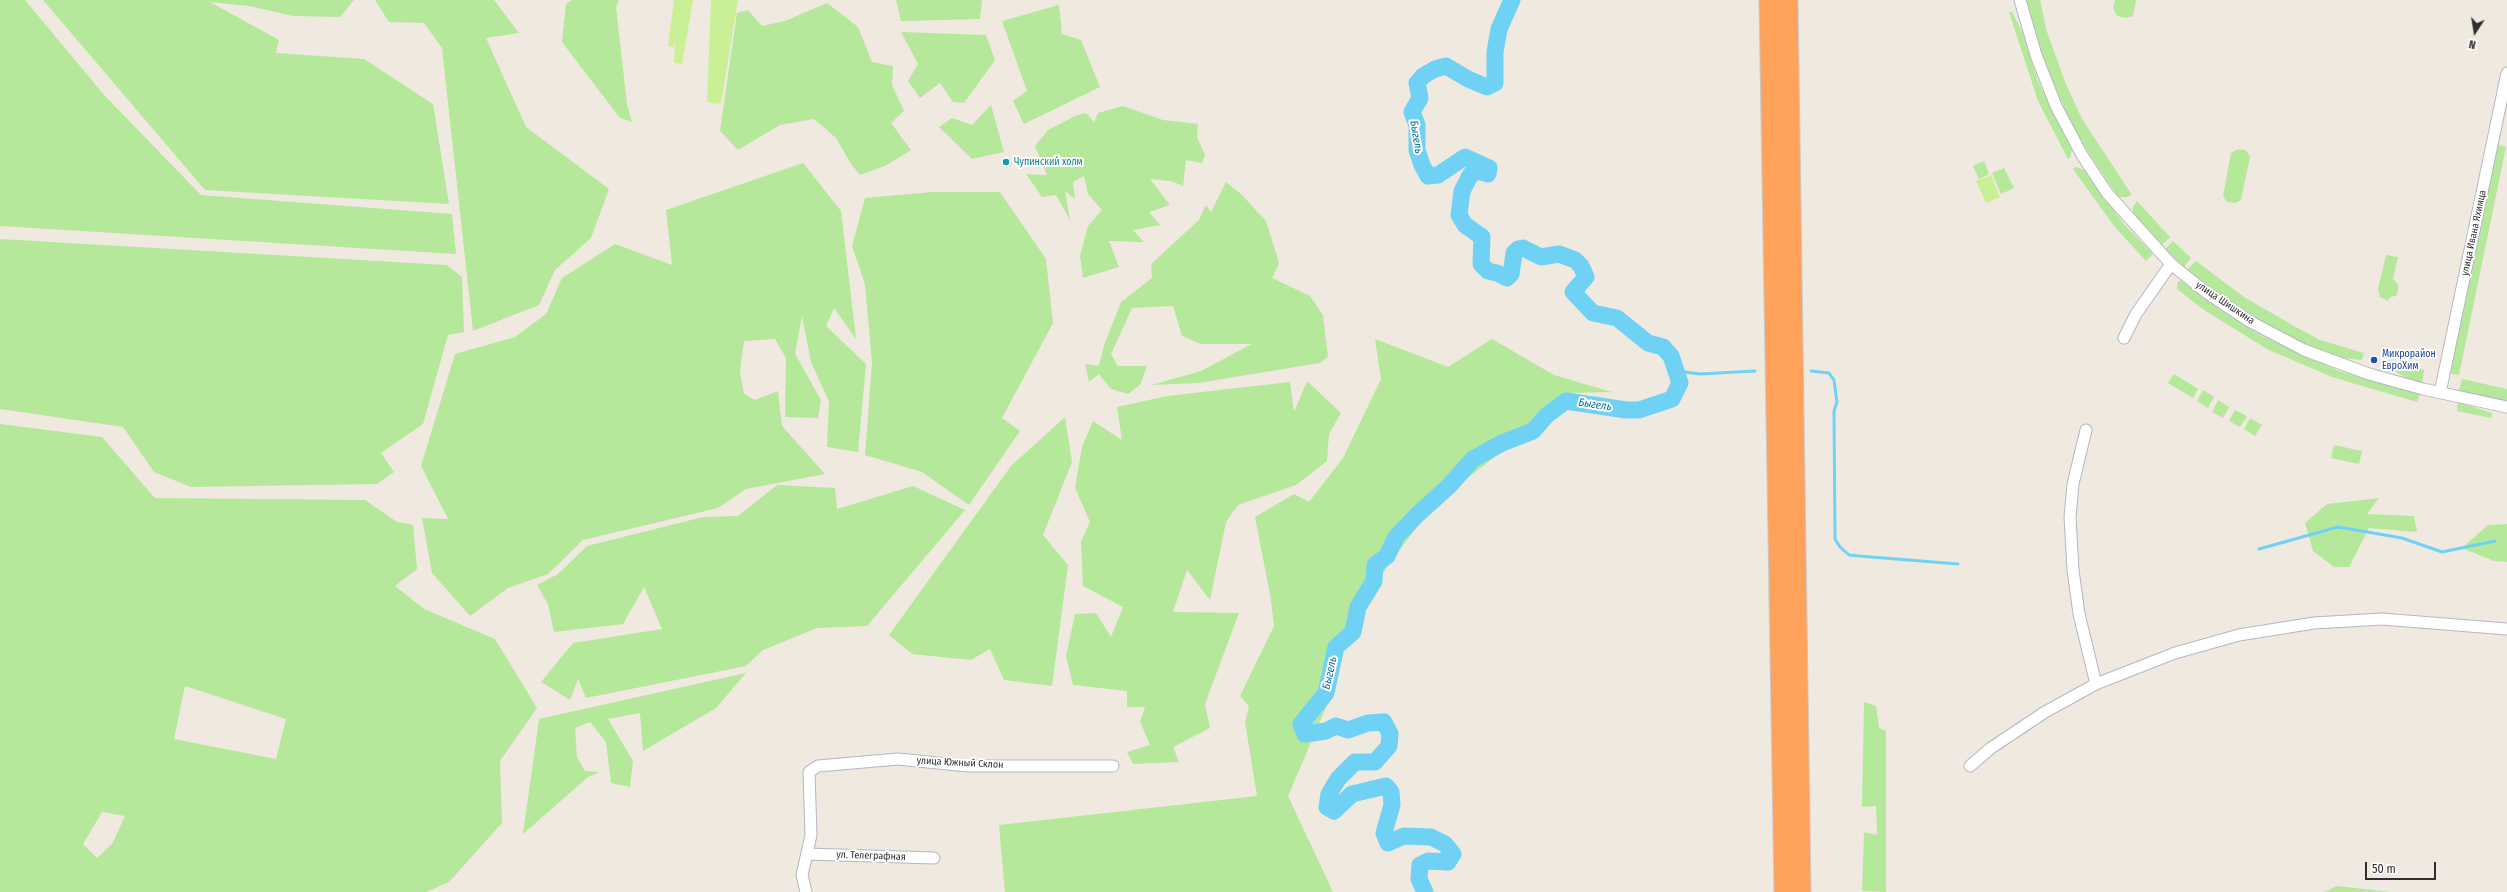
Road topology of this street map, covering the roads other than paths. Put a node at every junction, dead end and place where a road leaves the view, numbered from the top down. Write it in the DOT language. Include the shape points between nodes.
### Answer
graph roads {
  1 [pos="1770,0"];
  2 [pos="1787,0"];
  3 [pos="2020,0"];
  4 [pos="2507,73"];
  5 [pos="2171,264"];
  6 [pos="2124,338"];
  7 [pos="2440,393"];
  8 [pos="2507,407"];
  9 [pos="2086,430"];
  10 [pos="2507,629"];
  11 [pos="2096,684"];
  12 [pos="1113,766"];
  13 [pos="1970,766"];
  14 [pos="807,854"];
  15 [pos="934,858"];
  16 [pos="806,892"];
  17 [pos="1785,892"];
  18 [pos="1800,892"];
  1 -- 17 [label="highway"];
  2 -- 18 [label="highway"];
  3 -- 5 [label="street, улица Шишкина" via="2036,55 2053,99 2082,155 2107,193"];
  4 -- 7 [label="street, улица Ивана Яхимца"];
  5 -- 6 [label="street" via="2136,314"];
  5 -- 7 [label="street, улица Шишкина" via="2249,321 2304,350 2369,374"];
  7 -- 8 [label="street, улица Шишкина"];
  9 -- 11 [label="street" via="2073,484 2070,517 2079,614"];
  10 -- 11 [label="street" via="2382,619 2314,623 2239,635 2175,654"];
  11 -- 13 [label="street" via="2045,712 1997,744"];
  12 -- 14 [label="street, улица Южный Склон" via="968,766 898,759 818,766 809,772 811,835"];
  14 -- 15 [label="street, ул. Телеграфная"];
  14 -- 16 [label="street" via="802,875"];
}
